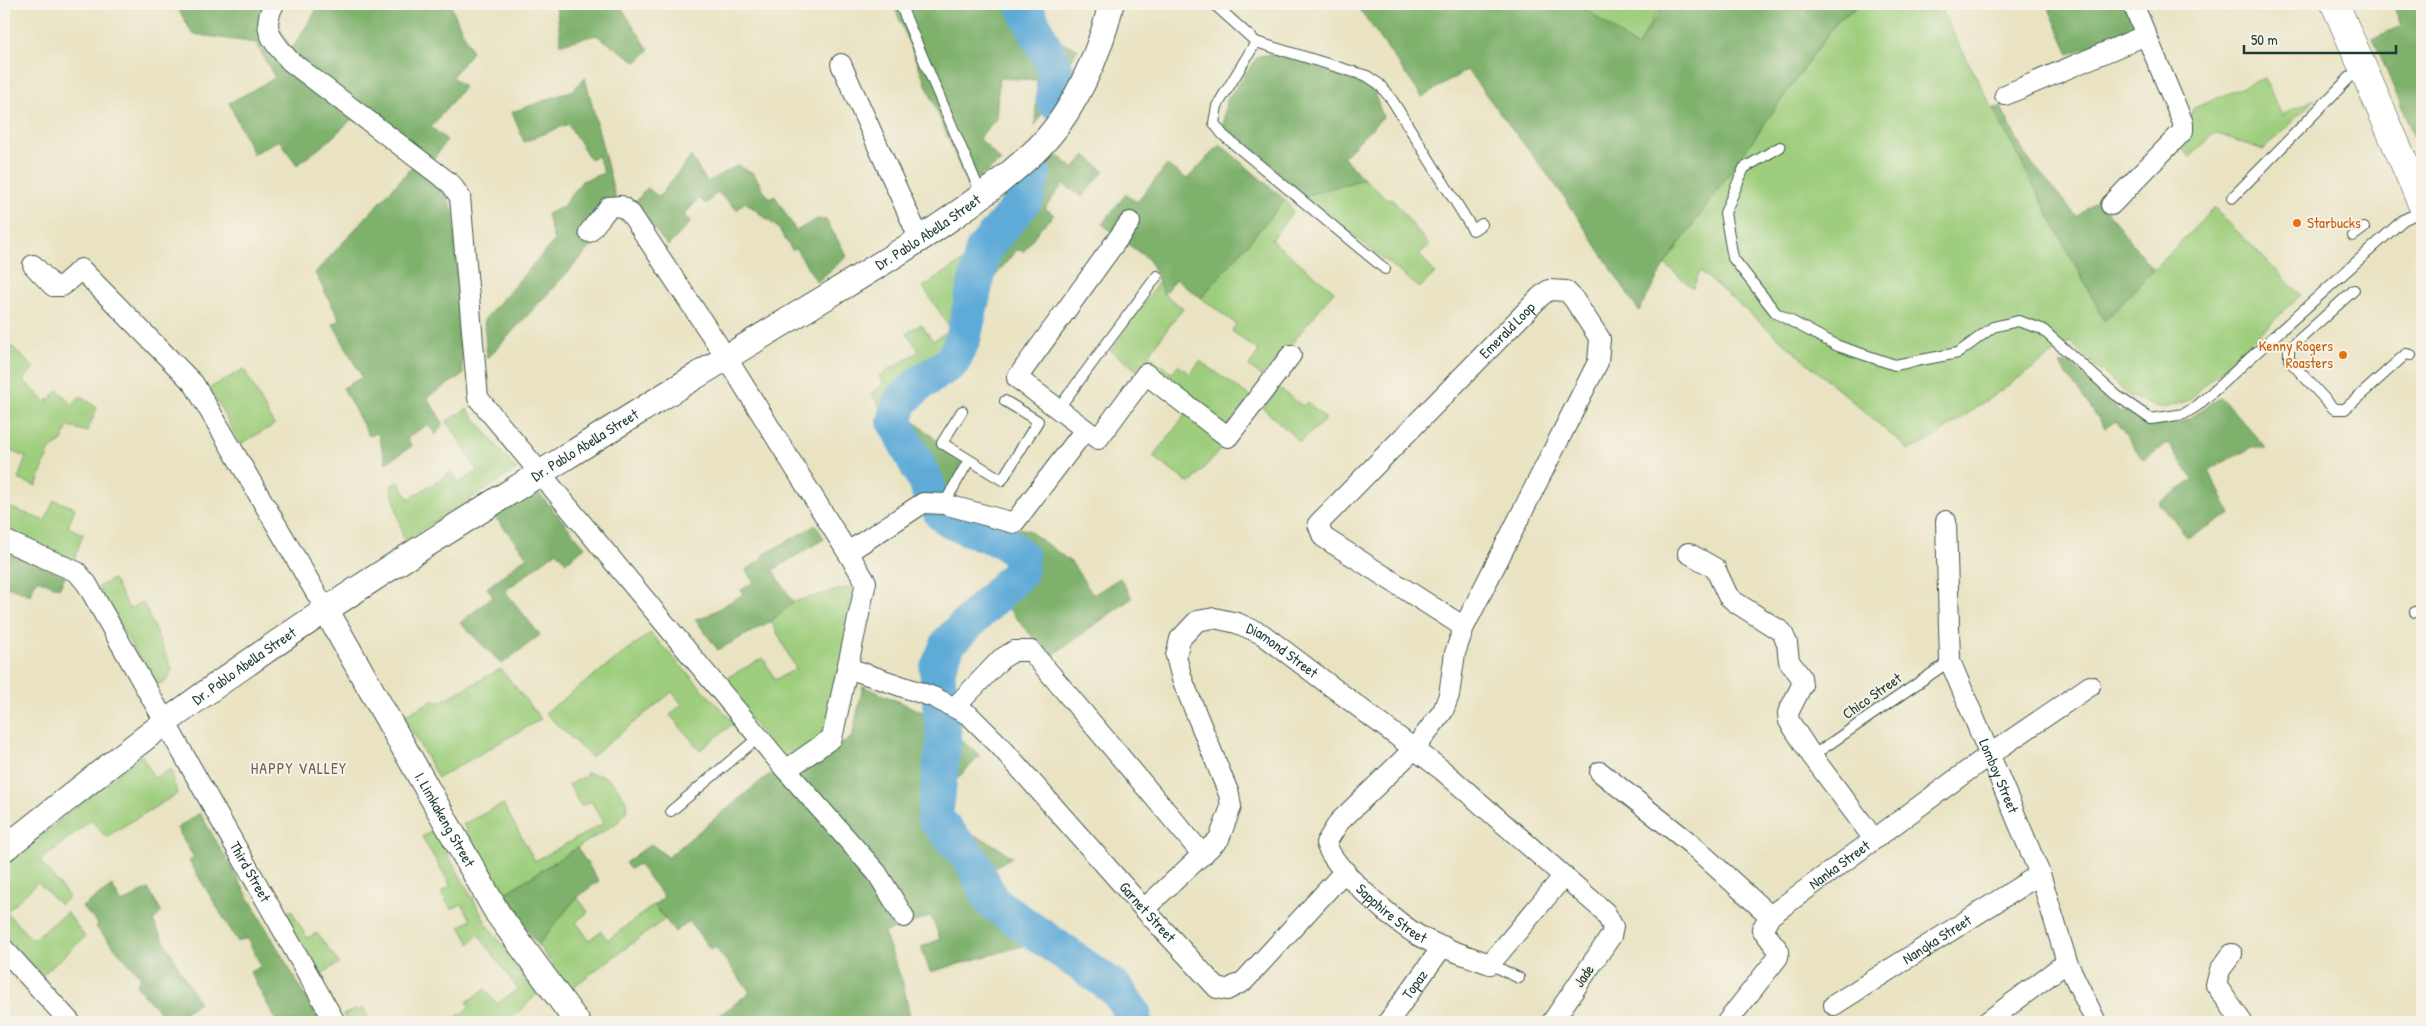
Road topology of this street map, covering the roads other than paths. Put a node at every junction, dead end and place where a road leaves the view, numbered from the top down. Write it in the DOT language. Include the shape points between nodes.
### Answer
graph roads {
  1 [pos="274,4"];
  2 [pos="900,4"];
  3 [pos="1111,4"];
  4 [pos="1214,4"];
  5 [pos="2133,4"];
  6 [pos="2335,4"];
  7 [pos="2146,35"];
  8 [pos="1256,42"];
  9 [pos="841,64"];
  10 [pos="2362,65"];
  11 [pos="2005,95"];
  12 [pos="1780,147"];
  13 [pos="2419,189"];
  14 [pos="981,194"];
  15 [pos="2232,198"];
  16 [pos="2111,206"];
  17 [pos="2422,211"];
  18 [pos="1130,222"];
  19 [pos="1482,224"];
  20 [pos="2364,228"];
  21 [pos="589,232"];
  22 [pos="2353,236"];
  23 [pos="920,240"];
  24 [pos="33,265"];
  25 [pos="1385,269"];
  26 [pos="1157,276"];
  27 [pos="2354,290"];
  28 [pos="1292,355"];
  29 [pos="2411,355"];
  30 [pos="726,357"];
  31 [pos="1005,400"];
  32 [pos="1058,409"];
  33 [pos="962,411"];
  34 [pos="1085,430"];
  35 [pos="969,460"];
  36 [pos="539,474"];
  37 [pos="944,504"];
  38 [pos="1946,521"];
  39 [pos="4,540"];
  40 [pos="848,552"];
  41 [pos="1688,553"];
  42 [pos="326,610"];
  43 [pos="1464,627"];
  44 [pos="1950,661"];
  45 [pos="848,668"];
  46 [pos="2090,686"];
  47 [pos="945,702"];
  48 [pos="166,722"];
  49 [pos="759,737"];
  50 [pos="1414,749"];
  51 [pos="1989,755"];
  52 [pos="1812,756"];
  53 [pos="786,770"];
  54 [pos="1600,772"];
  55 [pos="671,811"];
  56 [pos="1874,838"];
  57 [pos="4,849"];
  58 [pos="1204,855"];
  59 [pos="1345,872"];
  60 [pos="2040,874"];
  61 [pos="1564,877"];
  62 [pos="1144,909"];
  63 [pos="1770,916"];
  64 [pos="904,917"];
  65 [pos="1613,927"];
  66 [pos="1443,946"];
  67 [pos="4,949"];
  68 [pos="2232,954"];
  69 [pos="2067,962"];
  70 [pos="1490,964"];
  71 [pos="1519,978"];
  72 [pos="1834,1005"];
  73 [pos="70,1022"];
  74 [pos="335,1022"];
  75 [pos="578,1022"];
  76 [pos="1388,1022"];
  77 [pos="1552,1022"];
  78 [pos="1727,1022"];
  79 [pos="1987,1022"];
  80 [pos="2096,1022"];
  81 [pos="2242,1022"];
  1 -- 36 [label="street" via="268,15 268,30 290,61 451,184 460,196 478,398"];
  2 -- 14 [label="lane"];
  3 -- 14 [label="street, Dr. Pablo Abella Street" via="1100,48 1068,108 1033,153"];
  4 -- 8 [label="lane"];
  5 -- 7 [label="street"];
  6 -- 10 [label="main road"];
  7 -- 11 [label="street"];
  7 -- 16 [label="street" via="2183,123 2183,131"];
  8 -- 19 [label="lane" via="1367,76 1379,84 1473,230"];
  8 -- 25 [label="lane" via="1218,106 1214,123 1223,136"];
  9 -- 23 [label="street"];
  10 -- 13 [label="main road"];
  10 -- 15 [label="lane"];
  12 -- 17 [label="lane" via="1744,168 1724,213 1733,258 1776,313 1838,346 1895,365 1958,353 1993,327 2018,321 2042,329 2116,395 2150,418 2184,414 2197,406 2402,220"];
  14 -- 23 [label="street, Dr. Pablo Abella Street"];
  18 -- 32 [label="street" via="1016,378"];
  20 -- 22 [label="lane"];
  21 -- 30 [label="street" via="609,207 622,206 631,214"];
  23 -- 30 [label="street, Dr. Pablo Abella Street"];
  24 -- 42 [label="street" via="53,286 62,286 81,269 194,384"];
  26 -- 32 [label="lane"];
  27 -- 29 [label="lane" via="2289,348 2289,360 2334,409 2345,409 2406,354"];
  28 -- 34 [label="street" via="1228,437 1146,374 1098,440"];
  30 -- 36 [label="street, Dr. Pablo Abella Street"];
  30 -- 40 [label="street"];
  31 -- 35 [label="lane" via="1038,421 1002,480"];
  32 -- 34 [label="street"];
  33 -- 35 [label="lane" via="942,443"];
  34 -- 37 [label="street" via="1014,523"];
  35 -- 37 [label="lane"];
  36 -- 42 [label="street, Dr. Pablo Abella Street"];
  36 -- 49 [label="street"];
  37 -- 40 [label="street" via="923,503"];
  38 -- 44 [label="street, Lomboy Street"];
  39 -- 48 [label="street, Third Street" via="77,572"];
  40 -- 45 [label="street" via="866,582"];
  41 -- 52 [label="street" via="1715,568 1728,596 1735,602 1782,632 1788,643 1789,661 1801,677 1802,685 1788,713 1789,721"];
  42 -- 48 [label="street, Dr. Pablo Abella Street"];
  42 -- 75 [label="street, I. Limkakeng Street" via="498,914"];
  43 -- 43 [label="street, Emerald Loop" via="1598,362 1600,339 1566,291 1549,290 1540,296 1318,524 1323,537"];
  43 -- 50 [label="street, Emerald Loop" via="1443,711"];
  44 -- 51 [label="street, Lomboy Street"];
  44 -- 52 [label="lane, Chico Street"];
  45 -- 47 [label="street, Garnet Street"];
  45 -- 53 [label="street" via="832,738"];
  46 -- 51 [label="street, Nanka Street"];
  47 -- 58 [label="street" via="1014,651 1031,651"];
  47 -- 62 [label="street, Garnet Street" via="969,715 989,734"];
  48 -- 57 [label="street, Dr. Pablo Abella Street"];
  48 -- 74 [label="street, Third Street"];
  49 -- 53 [label="street"];
  49 -- 55 [label="lane"];
  50 -- 58 [label="street, Diamond Street" via="1262,634 1237,623 1214,618 1197,621 1180,639 1176,656 1182,679 1222,773 1231,807 1219,839"];
  50 -- 59 [label="street, Sapphire Street" via="1331,831 1326,842 1329,852"];
  50 -- 61 [label="street, Diamond Street" via="1479,800"];
  51 -- 56 [label="street, Nanka Street"];
  51 -- 60 [label="street, Lomboy Street"];
  52 -- 56 [label="street"];
  53 -- 64 [label="street" via="877,873"];
  54 -- 63 [label="street" via="1691,844"];
  56 -- 63 [label="street, Nanka Street"];
  58 -- 62 [label="street, Diamond Street"];
  59 -- 62 [label="street, Garnet Street" via="1244,981 1227,990 1210,982"];
  59 -- 66 [label="street, Sapphire Street" via="1384,910 1422,937"];
  60 -- 69 [label="street, Lomboy Street"];
  60 -- 72 [label="street, Nangka Street"];
  61 -- 65 [label="street, Diamond Street" via="1605,912"];
  61 -- 70 [label="street"];
  63 -- 78 [label="street" via="1762,929 1779,951 1778,957"];
  65 -- 77 [label="street, Jade" via="1606,945"];
  66 -- 70 [label="street, Sapphire Street"];
  66 -- 76 [label="street, Topaz"];
  67 -- 73 [label="street"];
  68 -- 81 [label="street" via="2220,970 2216,985"];
  69 -- 79 [label="street"];
  69 -- 80 [label="street, Lomboy Street"];
  70 -- 71 [label="lane"];
}
